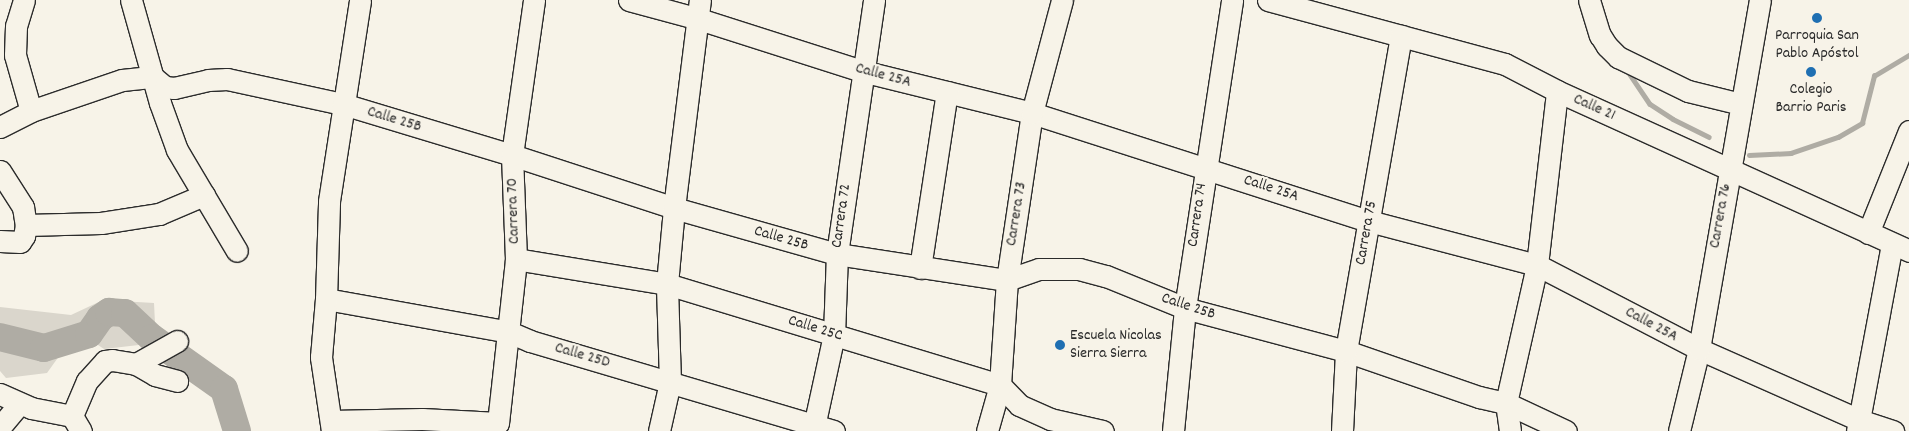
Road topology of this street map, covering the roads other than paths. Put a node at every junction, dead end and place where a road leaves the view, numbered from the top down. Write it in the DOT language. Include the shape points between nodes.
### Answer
graph roads {
  1 [pos="24,0"];
  2 [pos="131,0"];
  3 [pos="360,0"];
  4 [pos="534,0"];
  5 [pos="629,0"];
  6 [pos="874,0"];
  7 [pos="1062,0"];
  8 [pos="1232,0"];
  9 [pos="1268,0"];
  10 [pos="1589,0"];
  11 [pos="1760,0"];
  12 [pos="700,10"];
  13 [pos="1401,36"];
  14 [pos="862,71"];
  15 [pos="153,77"];
  16 [pos="1557,91"];
  17 [pos="948,92"];
  18 [pos="343,104"];
  19 [pos="1741,104"];
  20 [pos="31,111"];
  21 [pos="1032,113"];
  22 [pos="0,127"];
  23 [pos="1909,131"];
  24 [pos="512,155"];
  25 [pos="1205,168"];
  26 [pos="1730,169"];
  27 [pos="0,171"];
  28 [pos="204,195"];
  29 [pos="674,208"];
  30 [pos="1369,221"];
  31 [pos="1868,233"];
  32 [pos="15,236"];
  33 [pos="1901,247"];
  34 [pos="237,251"];
  35 [pos="836,254"];
  36 [pos="516,259"];
  37 [pos="1537,265"];
  38 [pos="920,268"];
  39 [pos="1007,280"];
  40 [pos="667,284"];
  41 [pos="326,300"];
  42 [pos="1185,308"];
  43 [pos="509,332"];
  44 [pos="834,335"];
  45 [pos="174,343"];
  46 [pos="1698,350"];
  47 [pos="1346,351"];
  48 [pos="143,360"];
  49 [pos="178,381"];
  50 [pos="670,382"];
  51 [pos="1000,385"];
  52 [pos="0,394"];
  53 [pos="20,404"];
  54 [pos="1506,404"];
  55 [pos="77,424"];
  56 [pos="1858,425"];
  57 [pos="331,426"];
  58 [pos="0,427"];
  59 [pos="821,429"];
  60 [pos="659,431"];
  61 [pos="987,431"];
  62 [pos="1103,431"];
  63 [pos="1173,431"];
  64 [pos="1342,431"];
  65 [pos="1510,431"];
  66 [pos="1566,431"];
  67 [pos="1679,431"];
  68 [pos="1893,431"];
  1 -- 20 [label="street" via="16,26 15,55"];
  2 -- 15 [label="street"];
  3 -- 18 [label="street"];
  4 -- 24 [label="street, Carrera 70"];
  5 -- 12 [label="street, Calle 25A"];
  6 -- 14 [label="street, Carrera 72"];
  7 -- 21 [label="street, Carrera 73"];
  8 -- 25 [label="street, Carrera 74"];
  9 -- 13 [label="street, Calle 21"];
  10 -- 19 [label="street" via="1600,35 1618,57 1688,91"];
  11 -- 19 [label="street, Carrera 76"];
  12 -- 14 [label="street, Calle 25A"];
  12 -- 29 [label="street"];
  13 -- 16 [label="street, Calle 21" via="1505,64"];
  13 -- 30 [label="street, Carrera 75"];
  14 -- 17 [label="street, Calle 25A"];
  14 -- 35 [label="street, Carrera 72"];
  15 -- 18 [label="street, Calle 25B" via="165,87 174,88 227,79"];
  15 -- 20 [label="street" via="122,80"];
  15 -- 28 [label="street" via="177,150"];
  16 -- 26 [label="street, Calle 21"];
  16 -- 37 [label="street"];
  17 -- 21 [label="street, Calle 25A"];
  17 -- 38 [label="street"];
  18 -- 24 [label="street, Calle 25B"];
  18 -- 41 [label="street" via="329,201"];
  19 -- 26 [label="street, Carrera 76"];
  20 -- 22 [label="street"];
  21 -- 25 [label="street, Calle 25A"];
  21 -- 39 [label="street, Carrera 73"];
  23 -- 31 [label="street"];
  24 -- 29 [label="street, Calle 25B"];
  24 -- 36 [label="street, Carrera 70"];
  25 -- 30 [label="street, Calle 25A"];
  25 -- 42 [label="street, Carrera 74"];
  26 -- 31 [label="street, Calle 21"];
  26 -- 46 [label="street, Carrera 76"];
  27 -- 32 [label="street" via="23,208"];
  28 -- 32 [label="street" via="159,214"];
  28 -- 34 [label="street"];
  29 -- 35 [label="street, Calle 25B"];
  29 -- 40 [label="street"];
  30 -- 37 [label="street, Calle 25A"];
  30 -- 47 [label="street, Carrera 75"];
  31 -- 33 [label="street, Calle 21"];
  33 -- 56 [label="street"];
  35 -- 38 [label="street, Calle 25B"];
  35 -- 44 [label="street, Carrera 72"];
  36 -- 40 [label="street, Calle 25C"];
  36 -- 43 [label="street, Carrera 70"];
  37 -- 46 [label="street, Calle 25A"];
  37 -- 54 [label="street"];
  38 -- 39 [label="street, Calle 25B"];
  39 -- 42 [label="street, Calle 25B" via="1039,269 1079,268"];
  39 -- 51 [label="street, Carrera 73"];
  40 -- 44 [label="street, Calle 25C"];
  40 -- 50 [label="street"];
  41 -- 43 [label="street, Calle 25D"];
  41 -- 57 [label="street" via="321,357"];
  42 -- 47 [label="street, Calle 25B"];
  42 -- 63 [label="street, Carrera 74"];
  43 -- 50 [label="street, Calle 25D"];
  43 -- 57 [label="street, Carrera 70" via="498,423 422,419"];
  44 -- 51 [label="street, Calle 25C"];
  44 -- 59 [label="street, Carrera 72"];
  45 -- 48 [label="street"];
  46 -- 56 [label="street, Calle 25A"];
  46 -- 67 [label="street, Carrera 76"];
  47 -- 54 [label="street, Calle 25B"];
  47 -- 64 [label="street, Carrera 75"];
  48 -- 49 [label="street" via="155,376"];
  48 -- 55 [label="street" via="105,362 87,381"];
  50 -- 59 [label="street, Calle 25D"];
  50 -- 60 [label="street"];
  51 -- 61 [label="street, Carrera 73"];
  51 -- 62 [label="street" via="1019,406 1050,419"];
  52 -- 53 [label="street"];
  53 -- 55 [label="street"];
  53 -- 58 [label="street"];
  54 -- 65 [label="street"];
  54 -- 66 [label="street, Calle 25B"];
  56 -- 68 [label="street, Calle 25A"];
}
